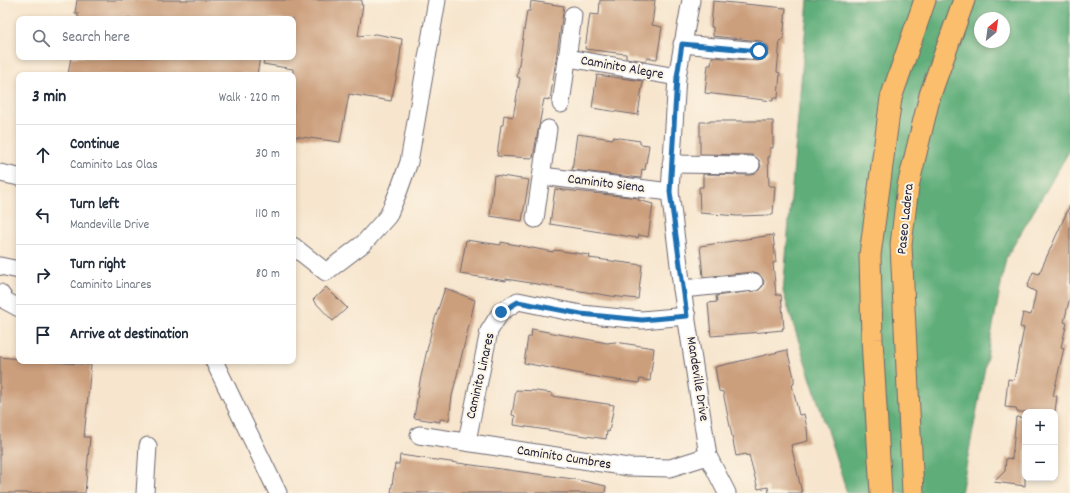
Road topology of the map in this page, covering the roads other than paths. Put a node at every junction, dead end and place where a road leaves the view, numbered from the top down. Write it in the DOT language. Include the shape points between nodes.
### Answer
graph roads {
  1 [pos="437,0"];
  2 [pos="691,0"];
  3 [pos="926,0"];
  4 [pos="964,0"];
  5 [pos="573,15"];
  6 [pos="682,44"];
  7 [pos="759,51"];
  8 [pos="568,58"];
  9 [pos="677,77"];
  10 [pos="561,104"];
  11 [pos="548,129"];
  12 [pos="671,164"];
  13 [pos="751,165"];
  14 [pos="0,173"];
  15 [pos="16,176"];
  16 [pos="542,176"];
  17 [pos="670,192"];
  18 [pos="535,219"];
  19 [pos="296,248"];
  20 [pos="0,266"];
  21 [pos="16,269"];
  22 [pos="754,282"];
  23 [pos="682,289"];
  24 [pos="0,293"];
  25 [pos="16,306"];
  26 [pos="687,316"];
  27 [pos="215,364"];
  28 [pos="419,435"];
  29 [pos="467,441"];
  30 [pos="148,446"];
  31 [pos="708,456"];
  32 [pos="145,493"];
  33 [pos="278,493"];
  34 [pos="727,493"];
  35 [pos="881,493"];
  36 [pos="913,493"];
  1 -- 19 [label="street" via="408,162 388,216 364,242 326,272"];
  2 -- 6 [label="street, Mandeville Drive"];
  3 -- 35 [label="main road" via="891,98 870,255"];
  4 -- 36 [label="main road, Paseo Ladera" via="930,95 908,186 900,245"];
  5 -- 8 [label="street, Caminito Alegre"];
  6 -- 7 [label="street"];
  6 -- 9 [label="street, Mandeville Drive"];
  8 -- 9 [label="street, Caminito Alegre"];
  8 -- 10 [label="street, Caminito Alegre"];
  9 -- 12 [label="street, Mandeville Drive"];
  11 -- 16 [label="street"];
  12 -- 13 [label="street"];
  12 -- 17 [label="street, Mandeville Drive"];
  14 -- 15 [label="street"];
  16 -- 17 [label="street, Caminito Siena"];
  16 -- 18 [label="street"];
  17 -- 23 [label="street, Mandeville Drive"];
  20 -- 21 [label="street"];
  22 -- 23 [label="street"];
  23 -- 26 [label="street, Mandeville Drive"];
  24 -- 25 [label="street" via="6,301"];
  26 -- 29 [label="street, Caminito Linares" via="642,320 581,314 518,302 501,312 489,331"];
  26 -- 31 [label="street, Mandeville Drive"];
  27 -- 33 [label="street"];
  28 -- 29 [label="street, Caminito Cumbres"];
  29 -- 31 [label="street, Caminito Cumbres" via="531,454 628,467 670,468"];
  30 -- 32 [label="street"];
  31 -- 34 [label="street, Mandeville Drive"];
}
